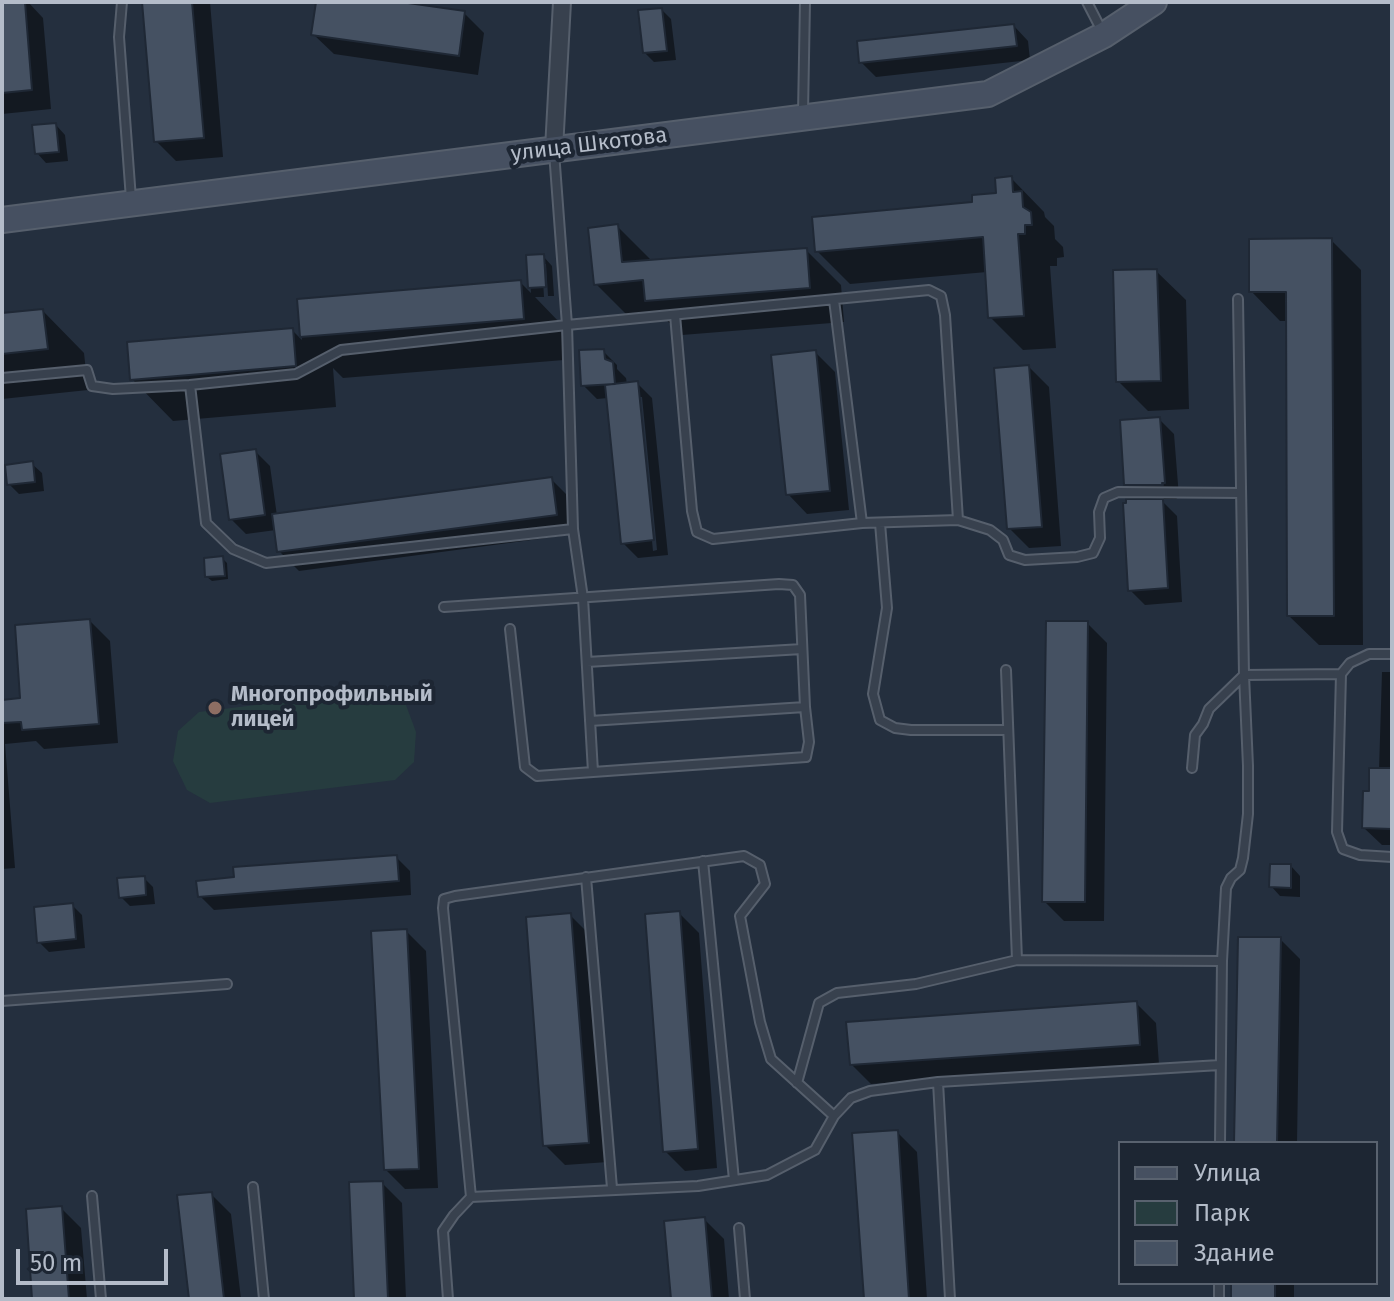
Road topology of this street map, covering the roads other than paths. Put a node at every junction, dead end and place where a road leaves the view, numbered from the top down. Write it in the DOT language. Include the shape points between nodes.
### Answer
graph roads {
  1 [pos="122,2"];
  2 [pos="562,2"];
  3 [pos="805,2"];
  4 [pos="1087,2"];
  5 [pos="1154,2"];
  6 [pos="1104,35"];
  7 [pos="803,118"];
  8 [pos="554,149"];
  9 [pos="131,203"];
  10 [pos="2,220"];
  11 [pos="1238,299"];
  12 [pos="834,300"];
  13 [pos="675,315"];
  14 [pos="567,325"];
  15 [pos="2,378"];
  16 [pos="190,385"];
  17 [pos="1241,493"];
  18 [pos="958,520"];
  19 [pos="862,523"];
  20 [pos="880,523"];
  21 [pos="573,529"];
  22 [pos="583,598"];
  23 [pos="444,607"];
  24 [pos="510,629"];
  25 [pos="802,649"];
  26 [pos="1392,654"];
  27 [pos="587,662"];
  28 [pos="1006,670"];
  29 [pos="1341,674"];
  30 [pos="1244,675"];
  31 [pos="805,707"];
  32 [pos="590,721"];
  33 [pos="1008,730"];
  34 [pos="1192,768"];
  35 [pos="593,772"];
  36 [pos="1392,857"];
  37 [pos="703,861"];
  38 [pos="586,877"];
  39 [pos="1017,960"];
  40 [pos="1222,961"];
  41 [pos="227,984"];
  42 [pos="2,1001"];
  43 [pos="1220,1065"];
  44 [pos="938,1082"];
  45 [pos="797,1083"];
  46 [pos="834,1116"];
  47 [pos="1220,1141"];
  48 [pos="734,1180"];
  49 [pos="253,1187"];
  50 [pos="612,1188"];
  51 [pos="92,1196"];
  52 [pos="471,1197"];
  53 [pos="739,1228"];
  54 [pos="101,1299"];
  55 [pos="264,1299"];
  56 [pos="448,1299"];
  57 [pos="745,1299"];
  58 [pos="950,1299"];
  1 -- 9 [label="lane" via="119,37"];
  2 -- 8 [label="street"];
  3 -- 7 [label="lane"];
  4 -- 6 [label="lane"];
  5 -- 6 [label="street, улица Шкотова"];
  6 -- 7 [label="street, улица Шкотова" via="988,94"];
  7 -- 8 [label="street, улица Шкотова"];
  8 -- 9 [label="street, улица Шкотова"];
  8 -- 14 [label="lane"];
  9 -- 10 [label="street, улица Шкотова"];
  11 -- 17 [label="lane"];
  12 -- 13 [label="lane"];
  12 -- 18 [label="lane" via="929,290 941,296"];
  12 -- 19 [label="lane"];
  13 -- 14 [label="lane"];
  13 -- 19 [label="lane" via="697,532 713,539"];
  14 -- 16 [label="lane" via="341,350 296,374"];
  14 -- 21 [label="lane"];
  15 -- 16 [label="lane" via="87,370 92,386"];
  16 -- 21 [label="lane" via="206,523 233,549 266,563"];
  17 -- 18 [label="lane" via="1118,492 1104,498 1093,553 1077,557 1025,560 1009,555 1003,540 990,530"];
  17 -- 30 [label="lane"];
  18 -- 20 [label="lane"];
  19 -- 20 [label="lane"];
  20 -- 33 [label="lane" via="887,608 873,694 880,720 911,730"];
  21 -- 22 [label="lane"];
  22 -- 23 [label="lane"];
  22 -- 25 [label="lane" via="793,585 800,595"];
  22 -- 27 [label="lane"];
  24 -- 35 [label="lane" via="525,767 537,776"];
  25 -- 27 [label="lane"];
  25 -- 31 [label="lane"];
  26 -- 29 [label="lane" via="1369,654"];
  27 -- 32 [label="lane"];
  28 -- 33 [label="lane"];
  29 -- 30 [label="lane"];
  29 -- 36 [label="lane" via="1337,832 1343,849"];
  30 -- 34 [label="lane" via="1209,709 1195,735"];
  30 -- 40 [label="lane" via="1248,814 1240,870 1226,888"];
  31 -- 32 [label="lane"];
  31 -- 35 [label="lane" via="806,757"];
  32 -- 35 [label="lane"];
  33 -- 39 [label="lane"];
  37 -- 38 [label="lane"];
  37 -- 45 [label="lane" via="744,856 760,865 765,884 740,916 771,1059"];
  37 -- 48 [label="lane"];
  38 -- 50 [label="lane"];
  38 -- 52 [label="lane" via="444,899"];
  39 -- 40 [label="lane"];
  39 -- 45 [label="lane" via="916,984 837,993 819,1003"];
  40 -- 43 [label="lane"];
  41 -- 42 [label="lane"];
  43 -- 44 [label="lane"];
  43 -- 47 [label="lane"];
  44 -- 46 [label="lane" via="870,1091 851,1098"];
  44 -- 58 [label="lane"];
  45 -- 46 [label="lane"];
  46 -- 48 [label="lane" via="815,1150 767,1175"];
  48 -- 50 [label="lane"];
  49 -- 55 [label="lane"];
  50 -- 52 [label="lane"];
  51 -- 54 [label="lane"];
  52 -- 56 [label="lane" via="443,1231"];
  53 -- 57 [label="lane"];
}
